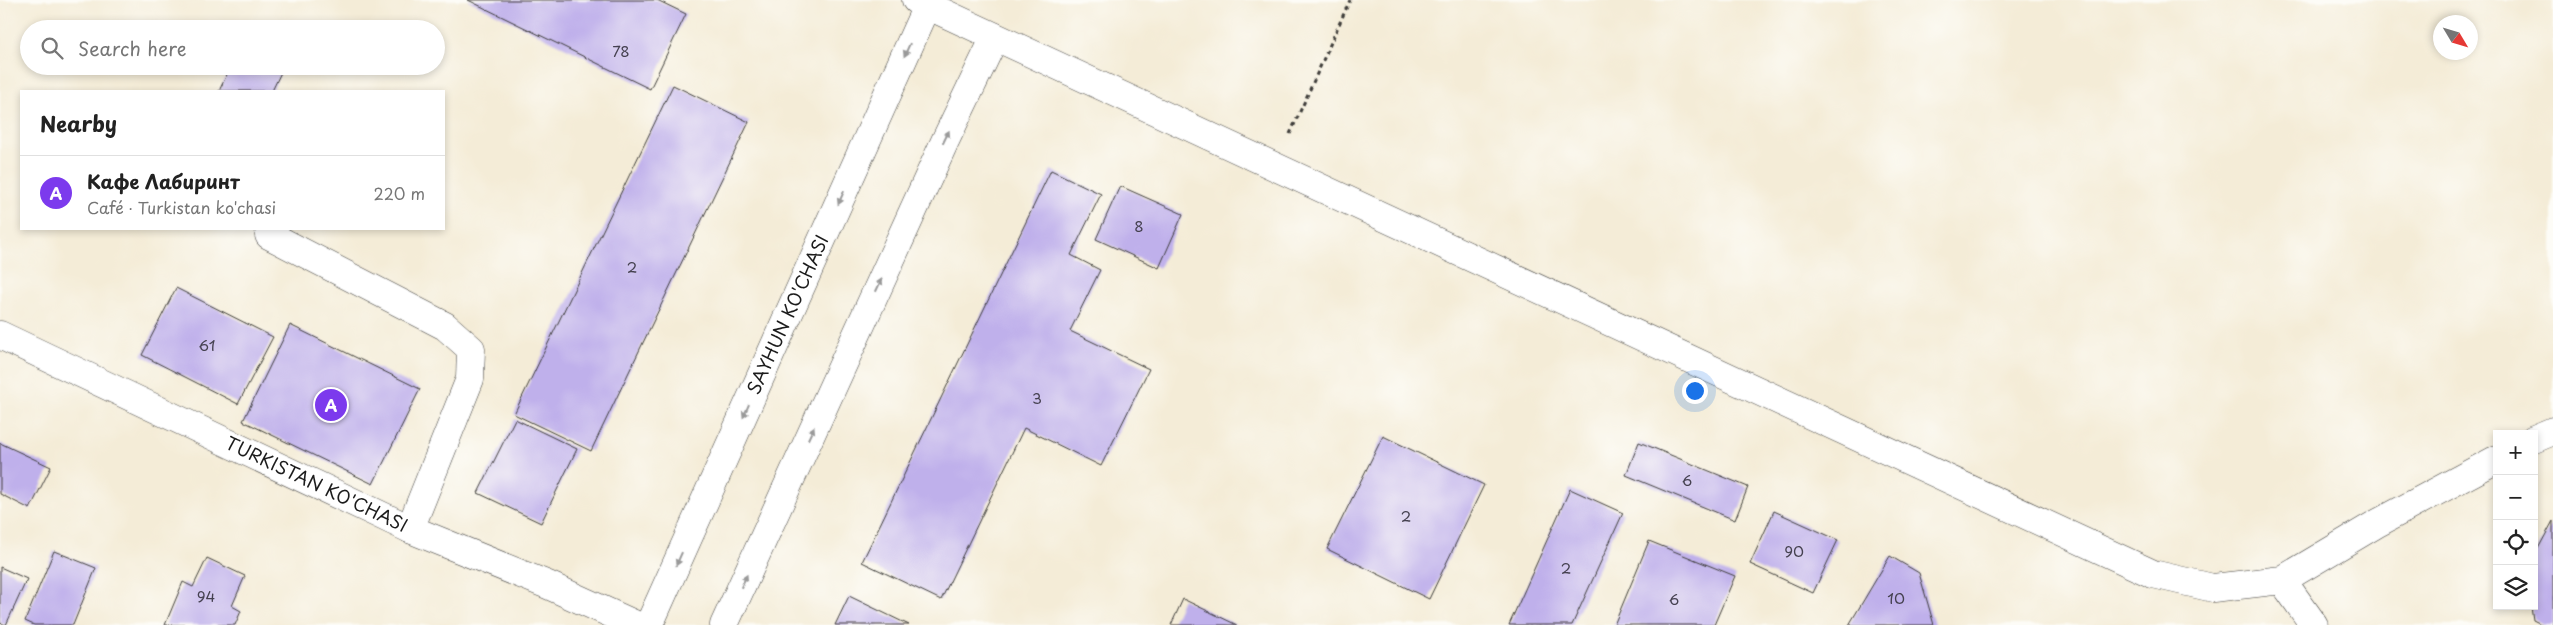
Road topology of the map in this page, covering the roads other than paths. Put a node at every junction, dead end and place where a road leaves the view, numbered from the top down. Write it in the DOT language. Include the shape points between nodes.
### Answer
graph roads {
  1 [pos="922,3"];
  2 [pos="995,37"];
  3 [pos="269,235"];
  4 [pos="0,335"];
  5 [pos="2553,431"];
  6 [pos="2538,437"];
  7 [pos="2493,461"];
  8 [pos="410,529"];
  9 [pos="2282,580"];
  10 [pos="636,625"];
  11 [pos="650,625"];
  12 [pos="724,625"];
  13 [pos="2314,625"];
  1 -- 2 [label="street"];
  1 -- 11 [label="street, SAYHUN KO'CHASI, one-way"];
  2 -- 9 [label="street" via="2153,574 2213,588"];
  12 -- 2 [label="street, one-way" via="944,140"];
  3 -- 8 [label="street" via="445,326 472,349 470,379"];
  4 -- 8 [label="street, TURKISTAN KO'CHASI"];
  5 -- 6 [label="street"];
  7 -- 9 [label="street" via="2376,524"];
  8 -- 10 [label="street, TURKISTAN KO'CHASI"];
  9 -- 13 [label="street"];
}
